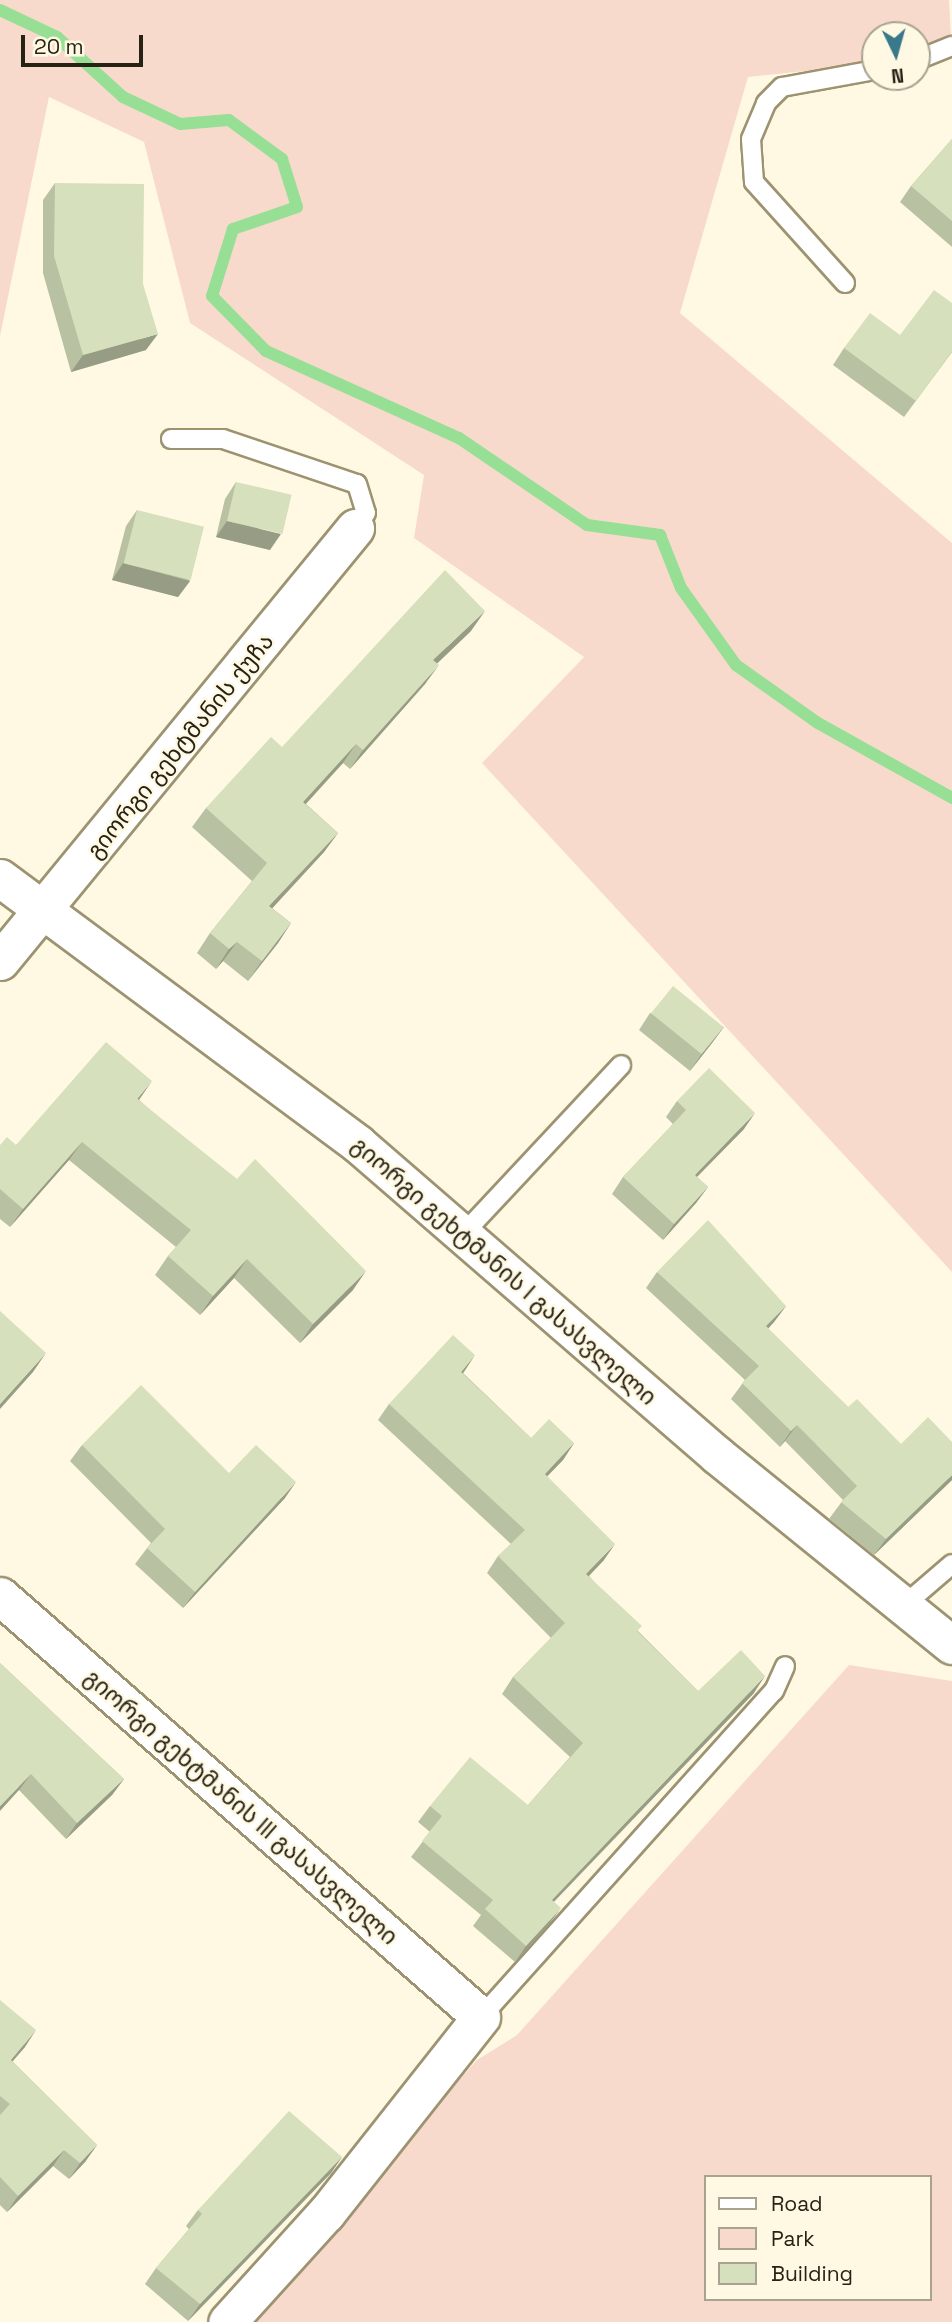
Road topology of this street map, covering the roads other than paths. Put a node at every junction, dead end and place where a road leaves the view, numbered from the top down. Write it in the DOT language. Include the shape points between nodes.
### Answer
graph roads {
  1 [pos="952,46"];
  2 [pos="931,55"];
  3 [pos="861,73"];
  4 [pos="845,283"];
  5 [pos="171,439"];
  6 [pos="355,528"];
  7 [pos="0,878"];
  8 [pos="43,916"];
  9 [pos="0,961"];
  10 [pos="621,1065"];
  11 [pos="464,1233"];
  12 [pos="952,1564"];
  13 [pos="0,1597"];
  14 [pos="902,1607"];
  15 [pos="952,1644"];
  16 [pos="785,1666"];
  17 [pos="481,2017"];
  18 [pos="227,2322"];
  1 -- 2 [label="lane"];
  3 -- 4 [label="lane" via="782,88 766,103 751,139 754,182"];
  5 -- 6 [label="lane" via="223,439 357,484 366,513"];
  6 -- 8 [label="street, გიორგი გეხტმანის ქუჩა"];
  7 -- 8 [label="street, გიორგი გეხტმანის I გასასვლელი"];
  8 -- 9 [label="street, გიორგი გეხტმანის ქუჩა"];
  8 -- 11 [label="street, გიორგი გეხტმანის I გასასვლელი" via="358,1144"];
  10 -- 11 [label="lane"];
  11 -- 14 [label="street, გიორგი გეხტმანის I გასასვლელი"];
  12 -- 14 [label="lane"];
  13 -- 17 [label="street, გიორგი გეხტმანის III გასასვლელი"];
  14 -- 15 [label="street, გიორგი გეხტმანის I გასასვლელი"];
  16 -- 17 [label="lane" via="774,1691"];
  17 -- 18 [label="street" via="360,2172"];
}
